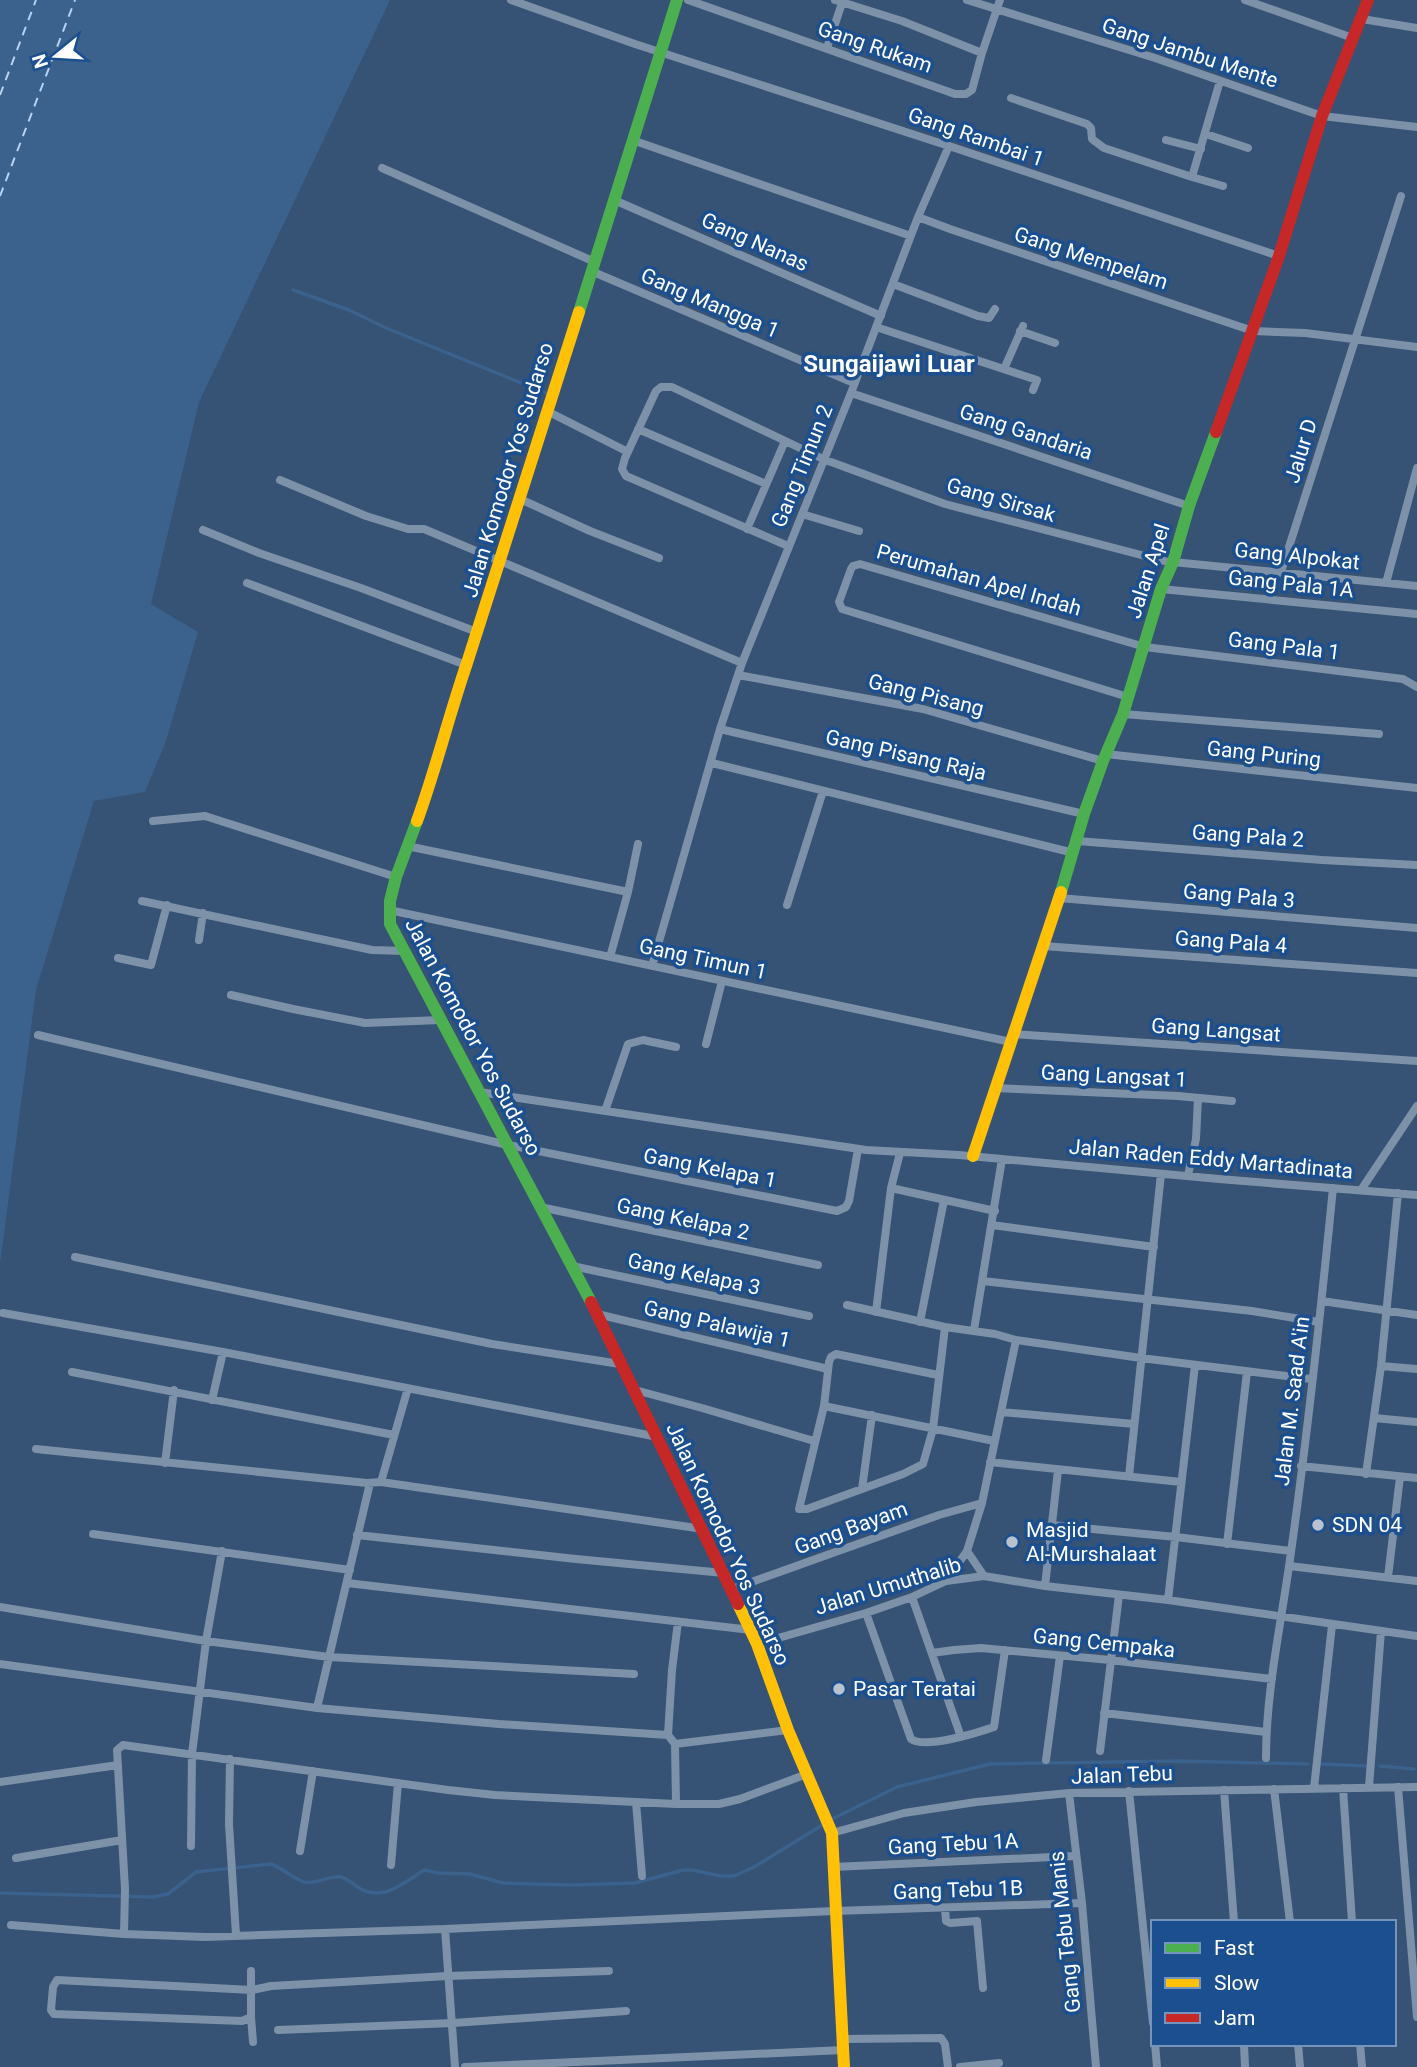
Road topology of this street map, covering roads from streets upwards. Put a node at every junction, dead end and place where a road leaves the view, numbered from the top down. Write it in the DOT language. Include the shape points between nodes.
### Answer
graph roads {
  1 [pos="511,0"];
  2 [pos="677,0"];
  3 [pos="688,0"];
  4 [pos="967,0"];
  5 [pos="1000,0"];
  6 [pos="1245,0"];
  7 [pos="1368,0"];
  8 [pos="840,1"];
  9 [pos="996,10"];
  10 [pos="1362,19"];
  11 [pos="1417,28"];
  12 [pos="1353,38"];
  13 [pos="827,48"];
  14 [pos="661,53"];
  15 [pos="982,53"];
  16 [pos="1220,81"];
  17 [pos="1011,98"];
  18 [pos="1322,116"];
  19 [pos="1417,127"];
  20 [pos="1206,134"];
  21 [pos="632,140"];
  22 [pos="1167,140"];
  23 [pos="949,146"];
  24 [pos="1248,148"];
  25 [pos="1201,149"];
  26 [pos="382,168"];
  27 [pos="1192,177"];
  28 [pos="1223,186"];
  29 [pos="1401,196"];
  30 [pos="614,200"];
  31 [pos="918,217"];
  32 [pos="911,236"];
  33 [pos="1279,256"];
  34 [pos="593,267"];
  35 [pos="893,284"];
  36 [pos="995,309"];
  37 [pos="881,316"];
  38 [pos="876,327"];
  39 [pos="1253,331"];
  40 [pos="1354,340"];
  41 [pos="1055,343"];
  42 [pos="1417,347"];
  43 [pos="1004,369"];
  44 [pos="854,383"];
  45 [pos="1033,390"];
  46 [pos="850,393"];
  47 [pos="547,411"];
  48 [pos="638,429"];
  49 [pos="785,441"];
  50 [pos="628,452"];
  51 [pos="823,459"];
  52 [pos="1417,468"];
  53 [pos="280,480"];
  54 [pos="766,484"];
  55 [pos="520,499"];
  56 [pos="1189,506"];
  57 [pos="802,513"];
  58 [pos="747,529"];
  59 [pos="203,530"];
  60 [pos="859,531"];
  61 [pos="788,547"];
  62 [pos="659,558"];
  63 [pos="500,560"];
  64 [pos="1172,562"];
  65 [pos="1281,572"];
  66 [pos="247,583"];
  67 [pos="1385,583"];
  68 [pos="1417,586"];
  69 [pos="1161,589"];
  70 [pos="1417,614"];
  71 [pos="477,632"];
  72 [pos="1145,647"];
  73 [pos="742,663"];
  74 [pos="466,665"];
  75 [pos="738,675"];
  76 [pos="1417,687"];
  77 [pos="1128,697"];
  78 [pos="1123,714"];
  79 [pos="720,730"];
  80 [pos="1379,734"];
  81 [pos="1105,757"];
  82 [pos="712,763"];
  83 [pos="1417,788"];
  84 [pos="822,791"];
  85 [pos="1084,814"];
  86 [pos="153,821"];
  87 [pos="638,844"];
  88 [pos="407,846"];
  89 [pos="1075,847"];
  90 [pos="1417,865"];
  91 [pos="396,877"];
  92 [pos="628,892"];
  93 [pos="1059,898"];
  94 [pos="142,901"];
  95 [pos="167,905"];
  96 [pos="787,905"];
  97 [pos="389,910"];
  98 [pos="202,913"];
  99 [pos="1417,928"];
  100 [pos="199,940"];
  101 [pos="1043,946"];
  102 [pos="405,951"];
  103 [pos="610,957"];
  104 [pos="118,958"];
  105 [pos="652,966"];
  106 [pos="1417,973"];
  107 [pos="722,981"];
  108 [pos="231,995"];
  109 [pos="440,1020"];
  110 [pos="38,1035"];
  111 [pos="1012,1038"];
  112 [pos="706,1044"];
  113 [pos="676,1047"];
  114 [pos="1417,1061"];
  115 [pos="994,1088"];
  116 [pos="479,1092"];
  117 [pos="1198,1098"];
  118 [pos="1232,1101"];
  119 [pos="1417,1106"];
  120 [pos="605,1111"];
  121 [pos="508,1144"];
  122 [pos="858,1149"];
  123 [pos="900,1153"];
  124 [pos="973,1156"];
  125 [pos="1002,1159"];
  126 [pos="1161,1174"];
  127 [pos="1188,1175"];
  128 [pos="891,1188"];
  129 [pos="1333,1188"];
  130 [pos="1361,1190"];
  131 [pos="1398,1193"];
  132 [pos="1417,1195"];
  133 [pos="944,1200"];
  134 [pos="540,1207"];
  135 [pos="995,1211"];
  136 [pos="992,1225"];
  137 [pos="1154,1247"];
  138 [pos="75,1258"];
  139 [pos="818,1265"];
  140 [pos="572,1266"];
  141 [pos="983,1281"];
  142 [pos="1148,1299"];
  143 [pos="1322,1301"];
  144 [pos="846,1305"];
  145 [pos="1385,1311"];
  146 [pos="876,1312"];
  147 [pos="3,1313"];
  148 [pos="597,1314"];
  149 [pos="1417,1315"];
  150 [pos="809,1316"];
  151 [pos="919,1322"];
  152 [pos="1319,1322"];
  153 [pos="945,1327"];
  154 [pos="974,1331"];
  155 [pos="1016,1340"];
  156 [pos="223,1352"];
  157 [pos="1141,1358"];
  158 [pos="620,1364"];
  159 [pos="1195,1366"];
  160 [pos="1381,1366"];
  161 [pos="828,1369"];
  162 [pos="1417,1369"];
  163 [pos="72,1372"];
  164 [pos="1247,1372"];
  165 [pos="938,1375"];
  166 [pos="1311,1379"];
  167 [pos="408,1388"];
  168 [pos="174,1390"];
  169 [pos="635,1390"];
  170 [pos="212,1401"];
  171 [pos="824,1405"];
  172 [pos="1001,1412"];
  173 [pos="872,1416"];
  174 [pos="1374,1418"];
  175 [pos="1417,1422"];
  176 [pos="1134,1424"];
  177 [pos="933,1429"];
  178 [pos="394,1434"];
  179 [pos="658,1437"];
  180 [pos="814,1441"];
  181 [pos="994,1441"];
  182 [pos="36,1449"];
  183 [pos="990,1462"];
  184 [pos="165,1463"];
  185 [pos="1301,1466"];
  186 [pos="1058,1471"];
  187 [pos="1366,1474"];
  188 [pos="1129,1476"];
  189 [pos="1399,1476"];
  190 [pos="1417,1478"];
  191 [pos="381,1482"];
  192 [pos="1181,1482"];
  193 [pos="370,1483"];
  194 [pos="862,1489"];
  195 [pos="982,1503"];
  196 [pos="1051,1525"];
  197 [pos="703,1529"];
  198 [pos="93,1534"];
  199 [pos="357,1535"];
  200 [pos="1176,1537"];
  201 [pos="1227,1544"];
  202 [pos="222,1551"];
  203 [pos="967,1551"];
  204 [pos="1291,1551"];
  205 [pos="1289,1566"];
  206 [pos="350,1570"];
  207 [pos="723,1573"];
  208 [pos="984,1576"];
  209 [pos="1388,1577"];
  210 [pos="946,1581"];
  211 [pos="1417,1581"];
  212 [pos="347,1583"];
  213 [pos="1045,1586"];
  214 [pos="732,1589"];
  215 [pos="1119,1595"];
  216 [pos="912,1597"];
  217 [pos="1168,1600"];
  218 [pos="0,1607"];
  219 [pos="866,1613"];
  220 [pos="1281,1617"];
  221 [pos="678,1622"];
  222 [pos="1332,1625"];
  223 [pos="751,1630"];
  224 [pos="1381,1631"];
  225 [pos="1417,1636"];
  226 [pos="206,1641"];
  227 [pos="757,1644"];
  228 [pos="1005,1650"];
  229 [pos="932,1653"];
  230 [pos="1060,1656"];
  231 [pos="329,1657"];
  232 [pos="1110,1660"];
  233 [pos="0,1664"];
  234 [pos="634,1674"];
  235 [pos="1272,1679"];
  236 [pos="200,1691"];
  237 [pos="317,1708"];
  238 [pos="1104,1713"];
  239 [pos="788,1730"];
  240 [pos="1266,1732"];
  241 [pos="668,1735"];
  242 [pos="961,1737"];
  243 [pos="675,1744"];
  244 [pos="1100,1751"];
  245 [pos="192,1754"];
  246 [pos="1266,1758"];
  247 [pos="230,1759"];
  248 [pos="1046,1760"];
  249 [pos="118,1765"];
  250 [pos="313,1771"];
  251 [pos="807,1774"];
  252 [pos="0,1782"];
  253 [pos="398,1783"];
  254 [pos="1369,1787"];
  255 [pos="1398,1787"];
  256 [pos="1417,1787"];
  257 [pos="1314,1788"];
  258 [pos="1343,1788"];
  259 [pos="1274,1789"];
  260 [pos="1224,1790"];
  261 [pos="1129,1791"];
  262 [pos="1069,1793"];
  263 [pos="636,1802"];
  264 [pos="676,1804"];
  265 [pos="832,1830"];
  266 [pos="122,1840"];
  267 [pos="191,1846"];
  268 [pos="300,1851"];
  269 [pos="1075,1856"];
  270 [pos="16,1858"];
  271 [pos="391,1865"];
  272 [pos="833,1867"];
  273 [pos="642,1876"];
  274 [pos="1082,1903"];
  275 [pos="945,1909"];
  276 [pos="835,1911"];
  277 [pos="1234,1920"];
  278 [pos="1290,1920"];
  279 [pos="1352,1920"];
  280 [pos="11,1925"];
  281 [pos="445,1929"];
  282 [pos="1149,1932"];
  283 [pos="124,1934"];
  284 [pos="236,1936"];
  285 [pos="609,1970"];
  286 [pos="251,1971"];
  287 [pos="448,1976"];
  288 [pos="1151,1978"];
  289 [pos="983,1989"];
  290 [pos="252,1990"];
  291 [pos="626,2011"];
  292 [pos="251,2017"];
  293 [pos="1417,2017"];
  294 [pos="453,2023"];
  295 [pos="278,2030"];
  296 [pos="253,2042"];
  297 [pos="842,2045"];
  298 [pos="1155,2046"];
  299 [pos="1244,2046"];
  300 [pos="1298,2046"];
  301 [pos="1360,2046"];
  302 [pos="999,2063"];
  303 [pos="455,2067"];
  304 [pos="465,2067"];
  305 [pos="844,2067"];
  306 [pos="948,2067"];
  307 [pos="960,2067"];
  308 [pos="1097,2067"];
  309 [pos="1157,2067"];
  310 [pos="1245,2067"];
  311 [pos="1300,2067"];
  312 [pos="1362,2067"];
  1 -- 14 [label="street, Gang Rambai 1"];
  2 -- 14 [label="street, Jalan Komodor Yos Sudarso"];
  3 -- 13 [label="street, Gang Rukam"];
  4 -- 9 [label="street, Gang Jambu Mente"];
  5 -- 9 [label="street, Gang Rukam"];
  6 -- 12 [label="street"];
  7 -- 10 [label="street, Jalan Apel"];
  8 -- 13 [label="street"];
  8 -- 15 [label="street"];
  9 -- 15 [label="street, Gang Rukam"];
  9 -- 16 [label="street, Gang Jambu Mente"];
  10 -- 11 [label="street"];
  10 -- 12 [label="street, Jalan Apel"];
  12 -- 18 [label="street, Jalan Apel"];
  13 -- 15 [label="street, Gang Rukam" via="955,94 972,90"];
  14 -- 21 [label="street, Jalan Komodor Yos Sudarso"];
  14 -- 23 [label="street, Gang Rambai 1"];
  16 -- 18 [label="street, Gang Jambu Mente"];
  16 -- 20 [label="street"];
  17 -- 27 [label="street" via="1087,124 1092,139 1104,148"];
  18 -- 19 [label="street, Gang Jambu Mente"];
  18 -- 33 [label="street, Jalan Apel"];
  20 -- 24 [label="street"];
  20 -- 25 [label="street"];
  21 -- 30 [label="street, Jalan Komodor Yos Sudarso"];
  21 -- 32 [label="street"];
  22 -- 25 [label="street"];
  23 -- 31 [label="street, Gang Timun 2"];
  23 -- 33 [label="street, Gang Rambai 1"];
  25 -- 27 [label="street"];
  26 -- 34 [label="street, Gang Mangga 1"];
  27 -- 28 [label="street"];
  29 -- 40 [label="street, Jalur D"];
  30 -- 34 [label="street, Jalan Komodor Yos Sudarso"];
  30 -- 37 [label="street, Gang Nanas"];
  31 -- 32 [label="street, Gang Timun 2"];
  31 -- 39 [label="street, Gang Mempelam"];
  32 -- 35 [label="street, Gang Timun 2"];
  33 -- 39 [label="street, Jalan Apel"];
  34 -- 44 [label="street, Gang Mangga 1"];
  34 -- 47 [label="street, Jalan Komodor Yos Sudarso"];
  35 -- 36 [label="street" via="978,316 989,318"];
  35 -- 37 [label="street, Gang Timun 2"];
  37 -- 38 [label="street, Gang Timun 2"];
  38 -- 43 [label="street"];
  38 -- 44 [label="street, Gang Timun 2"];
  39 -- 40 [label="street, Gang Mempelam"];
  39 -- 56 [label="street, Jalan Apel"];
  40 -- 42 [label="street, Gang Mempelam"];
  40 -- 65 [label="street, Jalur D"];
  41 -- 43 [label="street" via="1022,328"];
  43 -- 45 [label="street" via="1037,380"];
  44 -- 46 [label="street, Gang Timun 2"];
  46 -- 51 [label="street, Gang Timun 2"];
  46 -- 56 [label="street, Gang Gandaria"];
  47 -- 50 [label="street"];
  47 -- 55 [label="street, Jalan Komodor Yos Sudarso"];
  48 -- 49 [label="street, Gang Sirsak" via="656,391 672,387"];
  48 -- 50 [label="street"];
  48 -- 54 [label="street"];
  49 -- 51 [label="street, Gang Sirsak"];
  49 -- 54 [label="street"];
  50 -- 58 [label="street" via="622,469 626,476"];
  51 -- 57 [label="street, Gang Timun 2"];
  51 -- 64 [label="street, Gang Sirsak" via="945,504"];
  52 -- 67 [label="street"];
  53 -- 63 [label="street" via="366,516 424,529"];
  54 -- 58 [label="street"];
  55 -- 62 [label="street"];
  55 -- 63 [label="street, Jalan Komodor Yos Sudarso"];
  56 -- 64 [label="street, Jalan Apel"];
  57 -- 60 [label="street"];
  57 -- 61 [label="street, Gang Timun 2"];
  58 -- 61 [label="street"];
  59 -- 71 [label="street"];
  61 -- 73 [label="street, Gang Timun 2"];
  63 -- 71 [label="street, Jalan Komodor Yos Sudarso"];
  63 -- 73 [label="street"];
  64 -- 65 [label="street, Gang Alpokat"];
  64 -- 69 [label="street, Jalan Apel"];
  65 -- 67 [label="street, Gang Alpokat"];
  66 -- 74 [label="street"];
  67 -- 68 [label="street, Gang Alpokat"];
  69 -- 70 [label="street, Gang Pala 1A"];
  69 -- 72 [label="street, Jalan Apel"];
  71 -- 74 [label="street, Jalan Komodor Yos Sudarso"];
  72 -- 76 [label="street, Gang Pala 1" via="1403,679"];
  72 -- 77 [label="street, Jalan Apel"];
  72 -- 77 [label="street, Perumahan Apel Indah" via="860,564 851,569 839,602 844,610"];
  73 -- 75 [label="street, Gang Timun 2"];
  74 -- 88 [label="street, Jalan Komodor Yos Sudarso"];
  75 -- 79 [label="street, Gang Timun 2"];
  75 -- 81 [label="street, Gang Pisang" via="923,709"];
  77 -- 78 [label="street, Jalan Apel"];
  78 -- 80 [label="street"];
  78 -- 81 [label="street, Jalan Apel"];
  79 -- 82 [label="street, Gang Timun 2"];
  79 -- 85 [label="street, Gang Pisang Raja"];
  81 -- 83 [label="street, Gang Puring"];
  81 -- 85 [label="street, Jalan Apel"];
  82 -- 84 [label="street"];
  82 -- 105 [label="street, Gang Timun 2"];
  84 -- 89 [label="street"];
  84 -- 96 [label="street"];
  85 -- 89 [label="street, Jalan Apel"];
  86 -- 91 [label="street" via="205,816"];
  87 -- 92 [label="street"];
  88 -- 91 [label="street, Jalan Komodor Yos Sudarso"];
  88 -- 92 [label="street"];
  89 -- 90 [label="street, Gang Pala 2"];
  89 -- 93 [label="street, Jalan Apel"];
  91 -- 97 [label="street, Jalan Komodor Yos Sudarso"];
  92 -- 103 [label="street"];
  93 -- 99 [label="street, Gang Pala 3"];
  93 -- 101 [label="street, Jalan Apel"];
  94 -- 95 [label="street"];
  95 -- 98 [label="street"];
  95 -- 104 [label="street" via="151,965"];
  97 -- 102 [label="street, Jalan Komodor Yos Sudarso" via="392,929"];
  97 -- 103 [label="street, Gang Timun 1"];
  98 -- 100 [label="street"];
  98 -- 102 [label="street" via="372,950"];
  101 -- 106 [label="street, Gang Pala 4"];
  101 -- 111 [label="street, Jalan Apel"];
  102 -- 109 [label="street, Jalan Komodor Yos Sudarso"];
  103 -- 105 [label="street, Gang Timun 1"];
  105 -- 107 [label="street, Gang Timun 1"];
  107 -- 111 [label="street, Gang Timun 1"];
  107 -- 112 [label="street"];
  108 -- 109 [label="street" via="365,1023"];
  109 -- 116 [label="street, Jalan Komodor Yos Sudarso"];
  110 -- 121 [label="street, Gang Kelapa 1"];
  111 -- 114 [label="street, Gang Langsat"];
  111 -- 115 [label="street, Jalan Apel"];
  113 -- 120 [label="street" via="643,1040 628,1044"];
  115 -- 117 [label="street, Gang Langsat 1"];
  115 -- 124 [label="street, Jalan Apel"];
  116 -- 120 [label="street, Jalan Raden Eddy Martadinata"];
  116 -- 121 [label="street, Jalan Komodor Yos Sudarso"];
  117 -- 118 [label="street, Gang Langsat 1"];
  117 -- 127 [label="street"];
  119 -- 130 [label="street, Jalan Raden Eddy Martadinata"];
  120 -- 122 [label="street, Jalan Raden Eddy Martadinata"];
  121 -- 122 [label="street, Gang Kelapa 1" via="836,1211 849,1201"];
  121 -- 134 [label="street, Jalan Komodor Yos Sudarso"];
  122 -- 123 [label="street, Jalan Raden Eddy Martadinata"];
  123 -- 124 [label="street, Jalan Raden Eddy Martadinata"];
  123 -- 128 [label="street"];
  124 -- 125 [label="street, Jalan Raden Eddy Martadinata"];
  125 -- 126 [label="street, Jalan Raden Eddy Martadinata"];
  125 -- 135 [label="street"];
  126 -- 127 [label="street, Jalan Raden Eddy Martadinata"];
  126 -- 137 [label="street"];
  127 -- 129 [label="street, Jalan Raden Eddy Martadinata"];
  128 -- 133 [label="street"];
  128 -- 146 [label="street"];
  129 -- 130 [label="street, Jalan Raden Eddy Martadinata"];
  129 -- 143 [label="street, Jalan M. Saad A'in"];
  130 -- 131 [label="street"];
  131 -- 132 [label="street"];
  131 -- 145 [label="street"];
  133 -- 135 [label="street"];
  133 -- 151 [label="street"];
  134 -- 139 [label="street, Gang Kelapa 2"];
  134 -- 140 [label="street, Jalan Komodor Yos Sudarso"];
  135 -- 136 [label="street"];
  136 -- 137 [label="street"];
  136 -- 141 [label="street"];
  137 -- 142 [label="street"];
  138 -- 158 [label="street" via="492,1345"];
  140 -- 148 [label="street, Jalan Komodor Yos Sudarso"];
  140 -- 150 [label="street, Gang Kelapa 3"];
  141 -- 142 [label="street"];
  141 -- 154 [label="street"];
  142 -- 152 [label="street"];
  142 -- 157 [label="street"];
  143 -- 145 [label="street"];
  143 -- 152 [label="street, Jalan M. Saad A'in"];
  144 -- 146 [label="street"];
  145 -- 149 [label="street"];
  145 -- 160 [label="street"];
  146 -- 151 [label="street"];
  147 -- 156 [label="street"];
  148 -- 158 [label="street, Jalan Komodor Yos Sudarso"];
  148 -- 161 [label="street, Gang Palawija 1"];
  151 -- 153 [label="street"];
  152 -- 166 [label="street, Jalan M. Saad A'in"];
  153 -- 154 [label="street"];
  153 -- 165 [label="street"];
  154 -- 155 [label="street"];
  155 -- 157 [label="street"];
  155 -- 172 [label="street"];
  156 -- 167 [label="street"];
  156 -- 170 [label="street"];
  157 -- 159 [label="street"];
  157 -- 176 [label="street"];
  158 -- 169 [label="street, Jalan Komodor Yos Sudarso"];
  159 -- 164 [label="street"];
  159 -- 192 [label="street"];
  160 -- 162 [label="street"];
  160 -- 174 [label="street"];
  161 -- 165 [label="street" via="831,1357 841,1354"];
  161 -- 171 [label="street"];
  163 -- 168 [label="street"];
  164 -- 166 [label="street"];
  164 -- 201 [label="street"];
  165 -- 177 [label="street"];
  166 -- 185 [label="street, Jalan M. Saad A'in"];
  167 -- 178 [label="street"];
  167 -- 179 [label="street"];
  168 -- 170 [label="street"];
  168 -- 184 [label="street"];
  169 -- 179 [label="street, Jalan Komodor Yos Sudarso"];
  169 -- 180 [label="street"];
  170 -- 178 [label="street"];
  171 -- 173 [label="street"];
  171 -- 180 [label="street"];
  172 -- 176 [label="street"];
  172 -- 181 [label="street"];
  173 -- 177 [label="street"];
  173 -- 194 [label="street"];
  174 -- 175 [label="street"];
  174 -- 187 [label="street"];
  176 -- 188 [label="street"];
  177 -- 181 [label="street"];
  177 -- 194 [label="street" via="923,1464"];
  178 -- 191 [label="street"];
  179 -- 197 [label="street, Jalan Komodor Yos Sudarso"];
  180 -- 194 [label="street" via="800,1510"];
  181 -- 183 [label="street"];
  182 -- 184 [label="street"];
  183 -- 186 [label="street"];
  183 -- 195 [label="street"];
  184 -- 193 [label="street"];
  185 -- 187 [label="street"];
  185 -- 204 [label="street, Jalan M. Saad A'in"];
  186 -- 188 [label="street"];
  186 -- 196 [label="street"];
  187 -- 189 [label="street"];
  188 -- 192 [label="street"];
  189 -- 190 [label="street"];
  189 -- 209 [label="street"];
  191 -- 193 [label="street"];
  191 -- 197 [label="street"];
  192 -- 200 [label="street"];
  193 -- 199 [label="street"];
  195 -- 203 [label="street"];
  195 -- 214 [label="street, Gang Bayam"];
  196 -- 200 [label="street"];
  196 -- 213 [label="street"];
  197 -- 207 [label="street, Jalan Komodor Yos Sudarso"];
  198 -- 202 [label="street"];
  199 -- 206 [label="street"];
  199 -- 207 [label="street"];
  200 -- 201 [label="street"];
  200 -- 217 [label="street"];
  201 -- 204 [label="street"];
  202 -- 206 [label="street"];
  202 -- 226 [label="street"];
  203 -- 208 [label="street"];
  203 -- 210 [label="street"];
  204 -- 205 [label="street, Jalan M. Saad A'in"];
  205 -- 209 [label="street"];
  205 -- 220 [label="street, Jalan M. Saad A'in"];
  206 -- 212 [label="street"];
  207 -- 214 [label="street, Jalan Komodor Yos Sudarso"];
  208 -- 210 [label="street, Jalan Umuthalib"];
  208 -- 213 [label="street, Jalan Umuthalib"];
  209 -- 211 [label="street"];
  210 -- 216 [label="street, Jalan Umuthalib"];
  212 -- 221 [label="street"];
  212 -- 231 [label="street"];
  213 -- 215 [label="street, Jalan Umuthalib"];
  214 -- 223 [label="street, Jalan Komodor Yos Sudarso"];
  215 -- 217 [label="street, Jalan Umuthalib"];
  215 -- 232 [label="street"];
  216 -- 219 [label="street, Jalan Umuthalib"];
  216 -- 229 [label="street"];
  217 -- 220 [label="street, Jalan Umuthalib"];
  218 -- 226 [label="street"];
  219 -- 227 [label="street, Jalan Umuthalib"];
  219 -- 242 [label="street" via="911,1739 919,1743"];
  220 -- 222 [label="street, Jalan Umuthalib"];
  220 -- 235 [label="street, Jalan M. Saad A'in"];
  221 -- 223 [label="street"];
  221 -- 241 [label="street"];
  222 -- 224 [label="street, Jalan Umuthalib"];
  222 -- 257 [label="street"];
  223 -- 227 [label="street, Jalan Komodor Yos Sudarso"];
  224 -- 225 [label="street, Jalan Umuthalib"];
  224 -- 254 [label="street"];
  226 -- 231 [label="street"];
  226 -- 236 [label="street"];
  227 -- 239 [label="street, Jalan Komodor Yos Sudarso"];
  228 -- 229 [label="street, Gang Cempaka"];
  228 -- 230 [label="street, Gang Cempaka"];
  228 -- 242 [label="street" via="996,1726"];
  229 -- 242 [label="street"];
  230 -- 232 [label="street, Gang Cempaka"];
  230 -- 248 [label="street"];
  231 -- 234 [label="street"];
  231 -- 237 [label="street"];
  232 -- 235 [label="street, Gang Cempaka"];
  232 -- 238 [label="street"];
  233 -- 236 [label="street"];
  235 -- 240 [label="street, Jalan M. Saad A'in"];
  236 -- 237 [label="street"];
  236 -- 245 [label="street"];
  237 -- 241 [label="street"];
  238 -- 240 [label="street"];
  238 -- 244 [label="street"];
  239 -- 243 [label="street"];
  239 -- 251 [label="street, Jalan Komodor Yos Sudarso"];
  240 -- 246 [label="street, Jalan M. Saad A'in"];
  241 -- 243 [label="street"];
  243 -- 264 [label="street"];
  245 -- 247 [label="street"];
  245 -- 249 [label="street" via="124,1745 117,1750"];
  245 -- 267 [label="street"];
  247 -- 250 [label="street"];
  247 -- 284 [label="street"];
  249 -- 252 [label="street"];
  249 -- 266 [label="street"];
  250 -- 253 [label="street"];
  250 -- 268 [label="street"];
  251 -- 264 [label="street" via="719,1804"];
  251 -- 265 [label="street, Jalan Komodor Yos Sudarso"];
  253 -- 263 [label="street" via="495,1795"];
  253 -- 271 [label="street"];
  254 -- 255 [label="street, Jalan Tebu"];
  254 -- 258 [label="street, Jalan Tebu"];
  255 -- 256 [label="street, Jalan Tebu"];
  255 -- 293 [label="street"];
  257 -- 258 [label="street, Jalan Tebu"];
  257 -- 259 [label="street, Jalan Tebu"];
  258 -- 279 [label="street"];
  259 -- 260 [label="street, Jalan Tebu"];
  259 -- 278 [label="street"];
  260 -- 261 [label="street, Jalan Tebu"];
  260 -- 277 [label="street"];
  261 -- 262 [label="street, Jalan Tebu"];
  261 -- 282 [label="street"];
  262 -- 265 [label="street, Jalan Tebu" via="904,1813"];
  262 -- 269 [label="street, Gang Tebu Manis"];
  263 -- 264 [label="street"];
  263 -- 273 [label="street"];
  265 -- 272 [label="street, Jalan Komodor Yos Sudarso"];
  266 -- 270 [label="street"];
  266 -- 283 [label="street"];
  269 -- 272 [label="street, Gang Tebu 1A"];
  269 -- 274 [label="street, Gang Tebu Manis"];
  272 -- 276 [label="street, Jalan Komodor Yos Sudarso"];
  274 -- 275 [label="street, Gang Tebu 1B"];
  274 -- 308 [label="street, Gang Tebu Manis"];
  275 -- 276 [label="street, Gang Tebu 1B"];
  275 -- 289 [label="street" via="950,1923 977,1921"];
  276 -- 281 [label="street, Gang Tebu 1B"];
  276 -- 297 [label="street, Jalan Komodor Yos Sudarso"];
  280 -- 283 [label="street, Gang Tebu 1B"];
  281 -- 284 [label="street, Gang Tebu 1B"];
  281 -- 287 [label="street"];
  282 -- 288 [label="street"];
  283 -- 284 [label="street, Gang Tebu 1B"];
  285 -- 287 [label="street"];
  286 -- 290 [label="street"];
  287 -- 290 [label="street"];
  287 -- 294 [label="street"];
  290 -- 292 [label="street"];
  290 -- 292 [label="street" via="57,1980 51,2010 54,2014 238,2022"];
  291 -- 294 [label="street"];
  292 -- 296 [label="street"];
  294 -- 295 [label="street"];
  294 -- 303 [label="street"];
  297 -- 304 [label="street"];
  297 -- 305 [label="street, Jalan Komodor Yos Sudarso"];
  297 -- 306 [label="street" via="941,2038"];
  298 -- 309 [label="street"];
  299 -- 310 [label="street"];
  300 -- 311 [label="street"];
  301 -- 312 [label="street"];
  302 -- 307 [label="street"];
}
